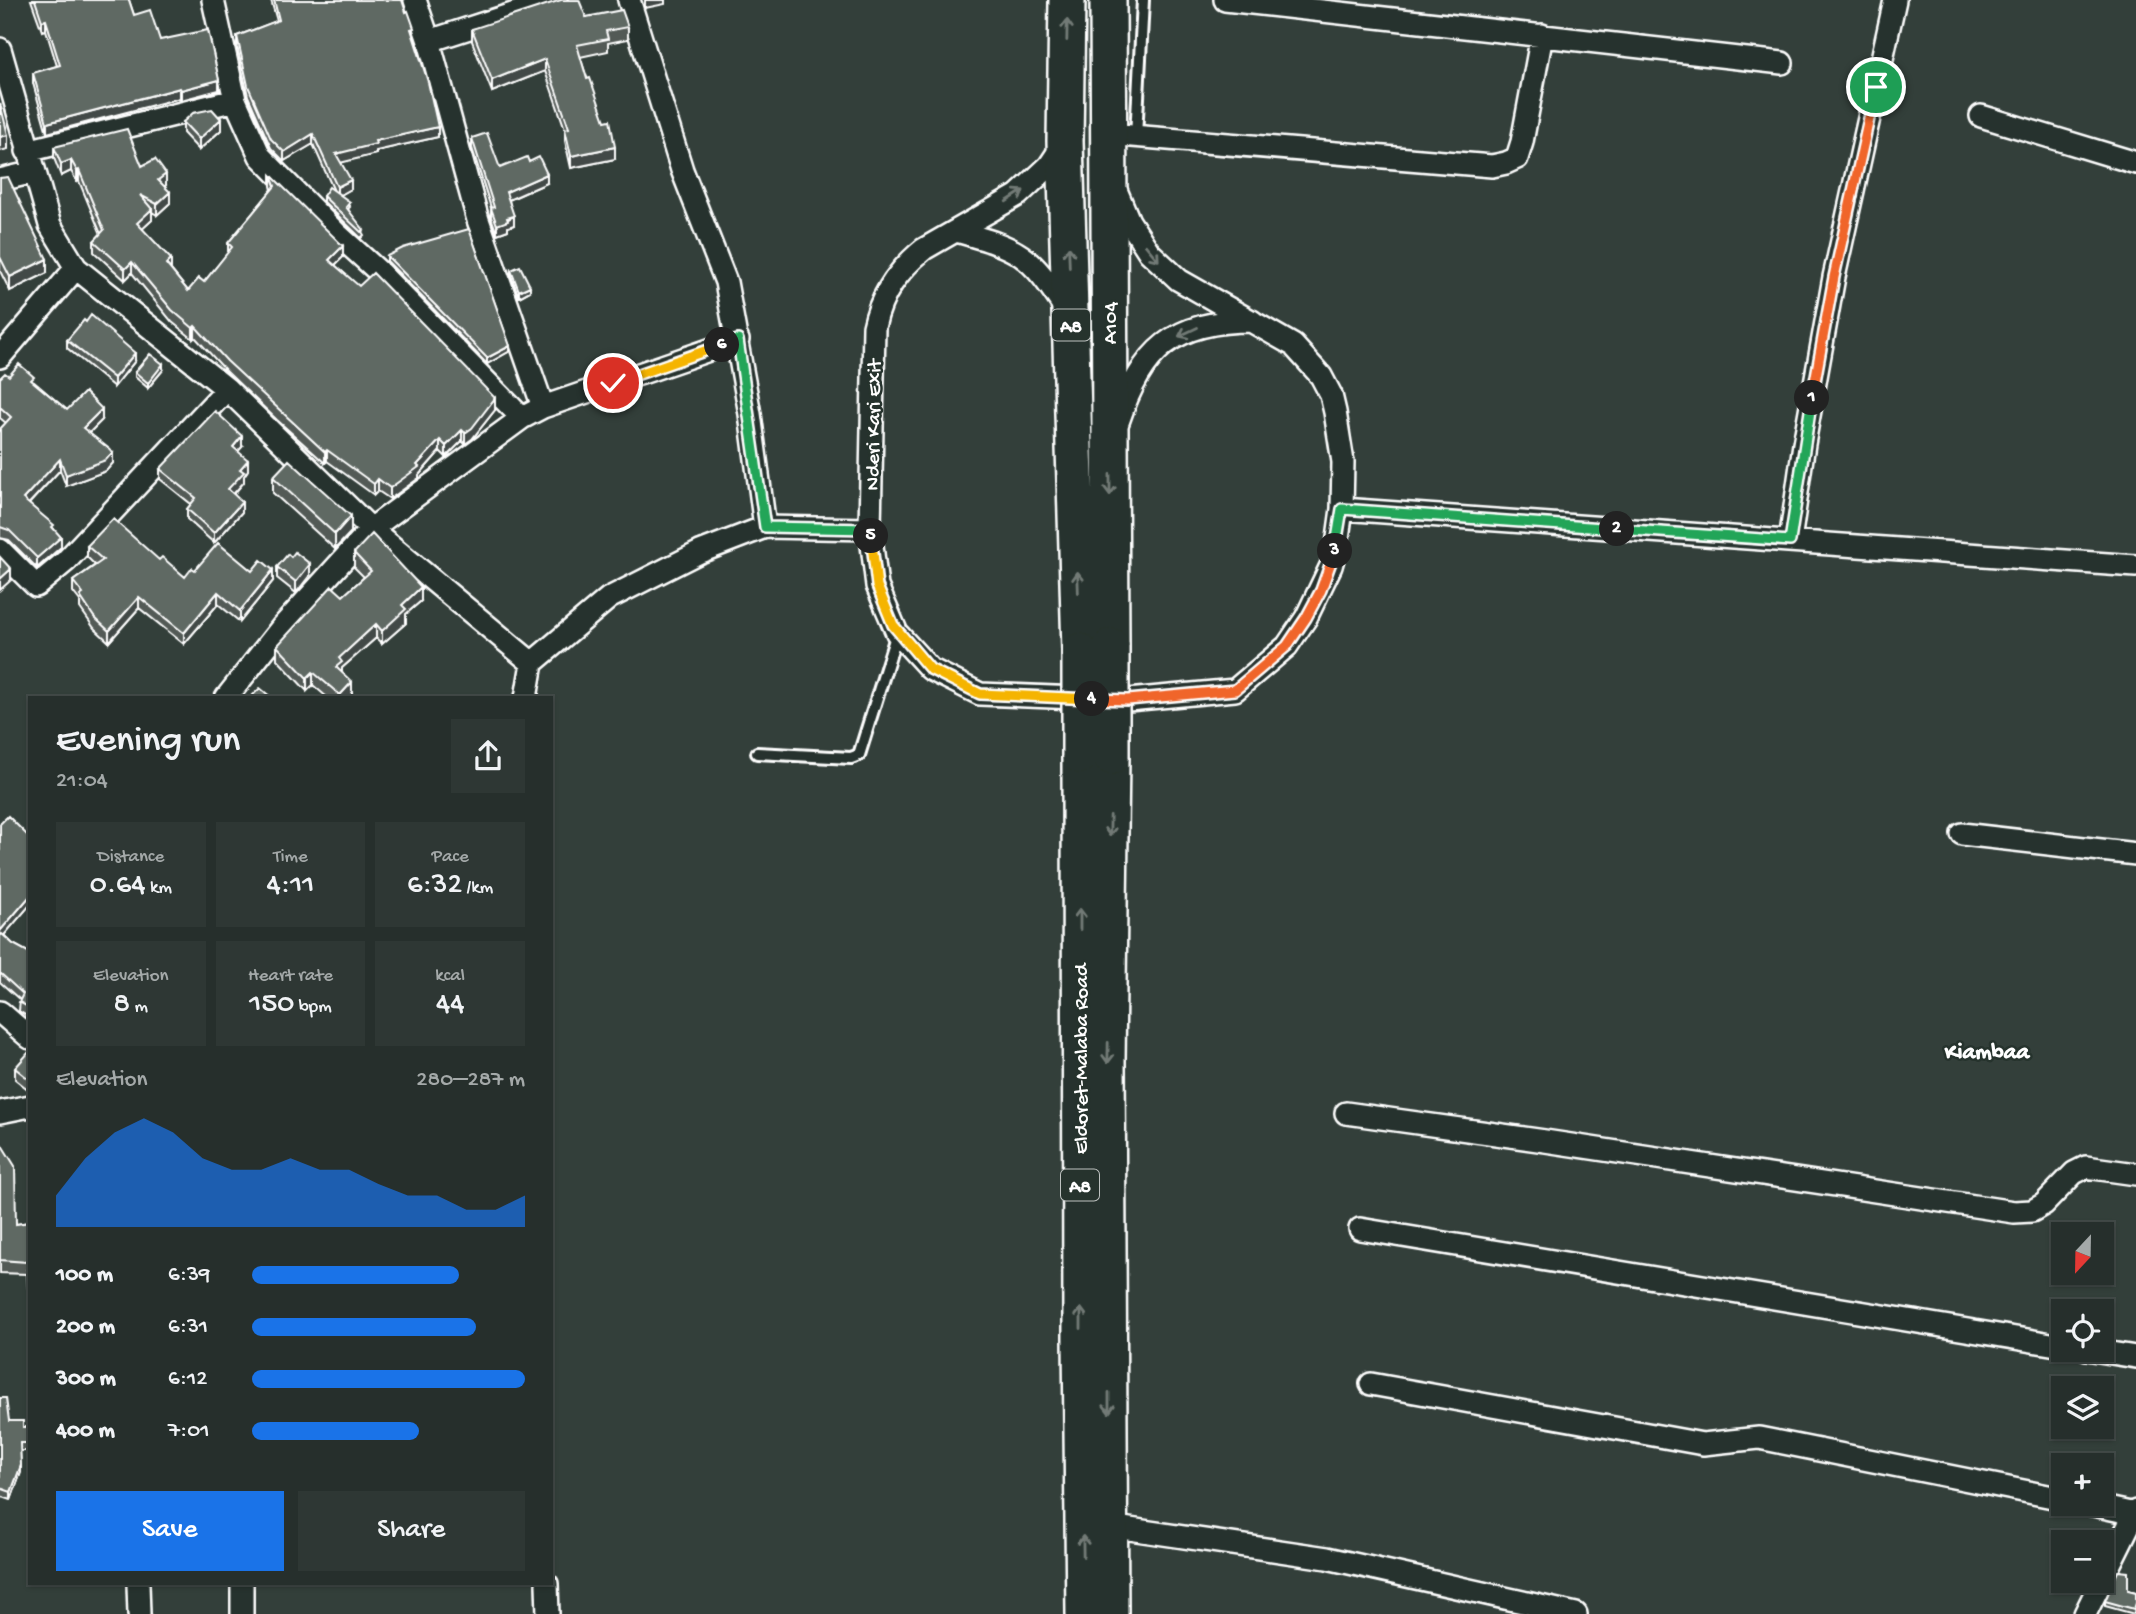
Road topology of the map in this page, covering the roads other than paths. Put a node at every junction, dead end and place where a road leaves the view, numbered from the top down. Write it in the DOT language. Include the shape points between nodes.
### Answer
graph roads {
  1 [pos="213,0"];
  2 [pos="415,0"];
  3 [pos="556,0"];
  4 [pos="629,0"];
  5 [pos="1067,0"];
  6 [pos="1108,0"];
  7 [pos="1143,0"];
  8 [pos="1225,0"];
  9 [pos="1895,0"];
  10 [pos="1542,35"];
  11 [pos="429,41"];
  12 [pos="0,49"];
  13 [pos="1782,63"];
  14 [pos="235,100"];
  15 [pos="1981,116"];
  16 [pos="1122,136"];
  17 [pos="1065,141"];
  18 [pos="27,151"];
  19 [pos="2136,163"];
  20 [pos="34,172"];
  21 [pos="1108,172"];
  22 [pos="0,180"];
  23 [pos="956,231"];
  24 [pos="76,268"];
  25 [pos="1071,318"];
  26 [pos="1254,321"];
  27 [pos="738,340"];
  28 [pos="0,356"];
  29 [pos="227,389"];
  30 [pos="543,407"];
  31 [pos="522,418"];
  32 [pos="1110,446"];
  33 [pos="1342,509"];
  34 [pos="765,527"];
  35 [pos="371,529"];
  36 [pos="870,529"];
  37 [pos="1790,541"];
  38 [pos="0,550"];
  39 [pos="2136,566"];
  40 [pos="897,633"];
  41 [pos="1095,648"];
  42 [pos="532,663"];
  43 [pos="228,696"];
  44 [pos="526,696"];
  45 [pos="757,753"];
  46 [pos="1095,757"];
  47 [pos="1962,834"];
  48 [pos="2136,854"];
  49 [pos="0,1012"];
  50 [pos="28,1036"];
  51 [pos="28,1106"];
  52 [pos="0,1112"];
  53 [pos="1346,1113"];
  54 [pos="2136,1174"];
  55 [pos="1360,1229"];
  56 [pos="2051,1344"];
  57 [pos="2114,1353"];
  58 [pos="2136,1357"];
  59 [pos="1371,1384"];
  60 [pos="2051,1497"];
  61 [pos="2114,1508"];
  62 [pos="2135,1512"];
  63 [pos="1109,1525"];
  64 [pos="138,1585"];
  65 [pos="242,1585"];
  66 [pos="547,1585"];
  67 [pos="139,1614"];
  68 [pos="242,1614"];
  69 [pos="548,1614"];
  70 [pos="1084,1614"];
  71 [pos="1110,1614"];
  72 [pos="1576,1614"];
  73 [pos="2085,1614"];
  1 -- 14 [label="street"];
  2 -- 11 [label="street"];
  3 -- 11 [label="street"];
  4 -- 27 [label="street" via="682,170 726,282"];
  17 -- 5 [label="highway, A8, one-way"];
  6 -- 16 [label="highway, A104 / A8"];
  7 -- 16 [label="lane"];
  8 -- 10 [label="street"];
  9 -- 37 [label="street" via="1834,277"];
  10 -- 13 [label="street"];
  10 -- 16 [label="street" via="1522,142 1517,158 1506,163 1492,166"];
  11 -- 30 [label="street" via="478,220"];
  12 -- 18 [label="street"];
  14 -- 18 [label="street"];
  14 -- 31 [label="street" via="260,156"];
  15 -- 19 [label="street"];
  16 -- 21 [label="highway, A104 / A8"];
  23 -- 17 [label="street, Nderi Kari Exit, one-way" via="1035,182"];
  25 -- 17 [label="highway, A8, one-way"];
  18 -- 20 [label="street"];
  20 -- 22 [label="street"];
  20 -- 24 [label="street" via="50,225"];
  21 -- 26 [label="street, one-way" via="1129,221 1149,252 1179,280"];
  21 -- 32 [label="highway, A104 / A8"];
  23 -- 25 [label="street" via="1012,248 1025,257 1043,274"];
  23 -- 36 [label="street, Nderi Kari Exit" via="903,267 877,312"];
  24 -- 28 [label="street"];
  24 -- 29 [label="street"];
  41 -- 25 [label="highway, A8, one-way"];
  26 -- 32 [label="street, one-way" via="1209,324 1187,331 1153,354 1135,380"];
  26 -- 33 [label="street" via="1293,345 1321,376 1331,395 1343,462"];
  27 -- 30 [label="street"];
  27 -- 34 [label="street"];
  29 -- 35 [label="street"];
  29 -- 38 [label="street" via="66,561 36,586"];
  30 -- 31 [label="street"];
  31 -- 35 [label="street"];
  32 -- 41 [label="highway, A104 / A8, one-way"];
  33 -- 37 [label="street"];
  33 -- 40 [label="street, Nderi Kari Exit" via="1331,566 1306,618 1287,646 1235,690 1128,700 980,694 930,669"];
  34 -- 36 [label="street"];
  34 -- 42 [label="street" via="701,552 609,598"];
  35 -- 42 [label="street"];
  35 -- 43 [label="street" via="282,627"];
  36 -- 40 [label="street, Nderi Kari Exit" via="877,586"];
  37 -- 39 [label="street"];
  40 -- 45 [label="lane" via="859,755"];
  41 -- 46 [label="highway, A8, bridge"];
  42 -- 44 [label="street"];
  46 -- 63 [label="highway, Eldoret-Malaba Road / A8, one-way" via="1107,1061"];
  70 -- 46 [label="highway, Eldoret-Malaba Road / A8, one-way" via="1081,1339"];
  47 -- 48 [label="street"];
  49 -- 50 [label="street"];
  51 -- 52 [label="street"];
  53 -- 54 [label="street" via="2014,1212 2032,1211 2044,1204 2086,1167"];
  55 -- 56 [label="street"];
  57 -- 58 [label="street"];
  59 -- 60 [label="street" via="1703,1444 1759,1438"];
  61 -- 62 [label="street"];
  62 -- 73 [label="street"];
  63 -- 71 [label="highway, Eldoret-Malaba Road / A8"];
  63 -- 72 [label="street" via="1327,1558"];
  64 -- 67 [label="street"];
  65 -- 68 [label="street"];
  66 -- 69 [label="street"];
}
